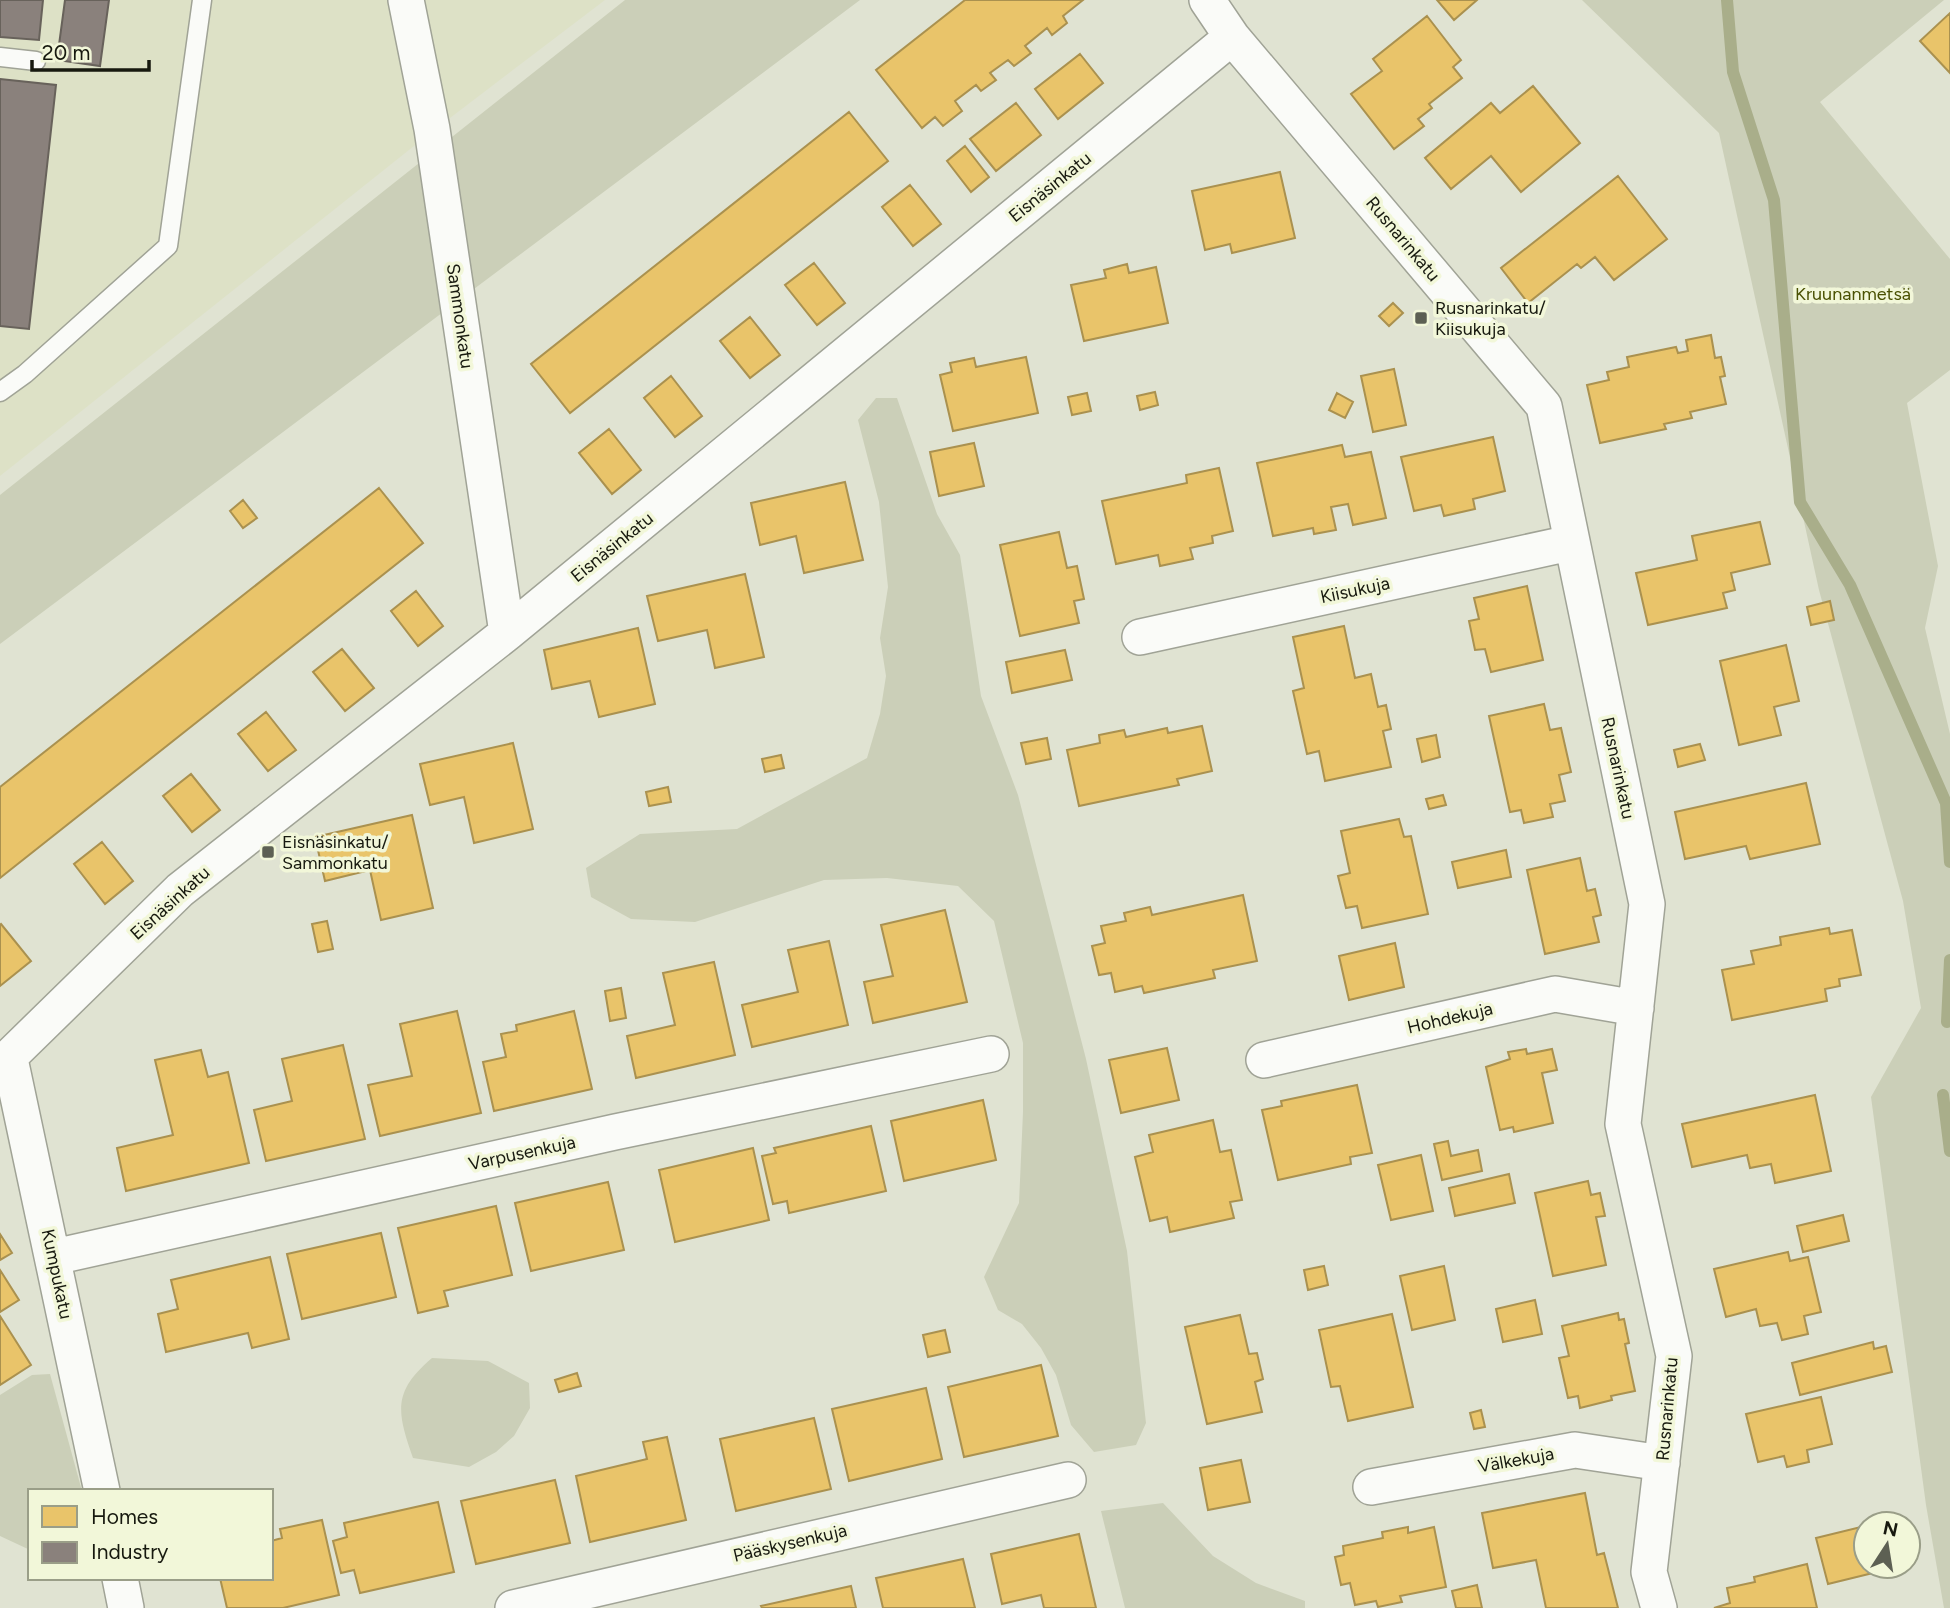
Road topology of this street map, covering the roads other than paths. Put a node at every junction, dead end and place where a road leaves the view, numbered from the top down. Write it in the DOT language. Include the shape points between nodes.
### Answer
graph roads {
  1 [pos="202,0"];
  2 [pos="406,0"];
  3 [pos="1208,0"];
  4 [pos="1232,37"];
  5 [pos="0,57"];
  6 [pos="36,61"];
  7 [pos="0,392"];
  8 [pos="1570,543"];
  9 [pos="507,633"];
  10 [pos="1140,637"];
  11 [pos="1636,1008"];
  12 [pos="991,1054"];
  13 [pos="1264,1059"];
  14 [pos="5,1062"];
  15 [pos="54,1257"];
  16 [pos="1662,1463"];
  17 [pos="1068,1480"];
  18 [pos="1371,1487"];
  19 [pos="102,1489"];
  20 [pos="120,1580"];
  21 [pos="126,1608"];
  22 [pos="513,1608"];
  23 [pos="1659,1608"];
  1 -- 7 [label="lane" via="168,246"];
  2 -- 9 [label="street, Sammonkatu" via="432,129"];
  3 -- 4 [label="street, Rusnarinkatu"];
  4 -- 8 [label="street, Rusnarinkatu" via="1544,406"];
  4 -- 9 [label="street, Eisnäsinkatu"];
  5 -- 6 [label="lane"];
  8 -- 10 [label="street, Kiisukuja"];
  8 -- 11 [label="street, Rusnarinkatu" via="1647,904"];
  9 -- 14 [label="street, Eisnäsinkatu" via="180,890"];
  11 -- 13 [label="street, Hohdekuja" via="1555,994"];
  11 -- 16 [label="street, Rusnarinkatu" via="1623,1124 1674,1356"];
  12 -- 15 [label="street, Varpusenkuja"];
  14 -- 15 [label="street, Kumpukatu"];
  15 -- 19 [label="street, Kumpukatu"];
  16 -- 18 [label="street, Välkekuja" via="1575,1450"];
  16 -- 23 [label="street, Rusnarinkatu" via="1649,1572"];
  17 -- 22 [label="street, Pääskysenkuja"];
  20 -- 21 [label="street"];
}
